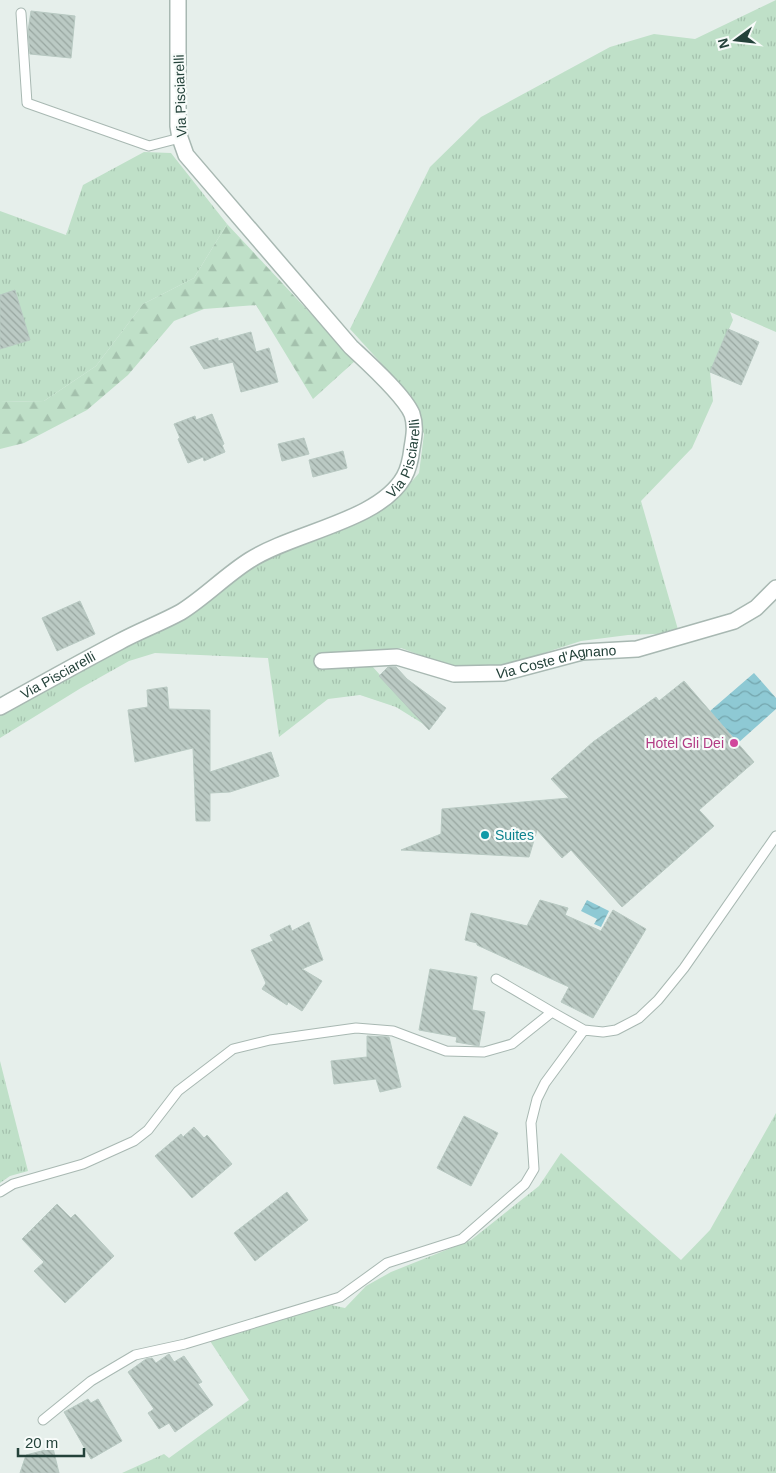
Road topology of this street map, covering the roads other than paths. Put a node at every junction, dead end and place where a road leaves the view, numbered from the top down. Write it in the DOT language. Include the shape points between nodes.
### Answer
graph roads {
  1 [pos="178,0"];
  2 [pos="21,13"];
  3 [pos="180,138"];
  4 [pos="776,588"];
  5 [pos="322,661"];
  6 [pos="0,707"];
  7 [pos="776,836"];
  8 [pos="496,979"];
  9 [pos="552,1012"];
  10 [pos="584,1030"];
  11 [pos="0,1192"];
  12 [pos="43,1420"];
  1 -- 3 [label="street, Via Pisciarelli"];
  2 -- 3 [label="lane" via="27,103 149,146"];
  3 -- 6 [label="street, Via Pisciarelli" via="186,155 351,347 406,404 415,429 410,459 404,476 380,503 279,544 250,560 181,612 120,641"];
  4 -- 5 [label="street, Via Coste d'Agnano" via="756,608 734,621 638,649 582,652 503,673 454,674 397,657"];
  7 -- 10 [label="lane" via="684,968 652,1006 639,1018 616,1030"];
  8 -- 9 [label="lane"];
  9 -- 10 [label="lane"];
  9 -- 11 [label="lane" via="512,1044 484,1052 446,1051 393,1031 356,1028 270,1040 234,1049 178,1091 148,1130 134,1141 83,1164 13,1184"];
  10 -- 12 [label="lane" via="537,1099 530,1123 534,1169 525,1184 462,1238 388,1263 340,1297 185,1344 135,1355 92,1380"];
}
